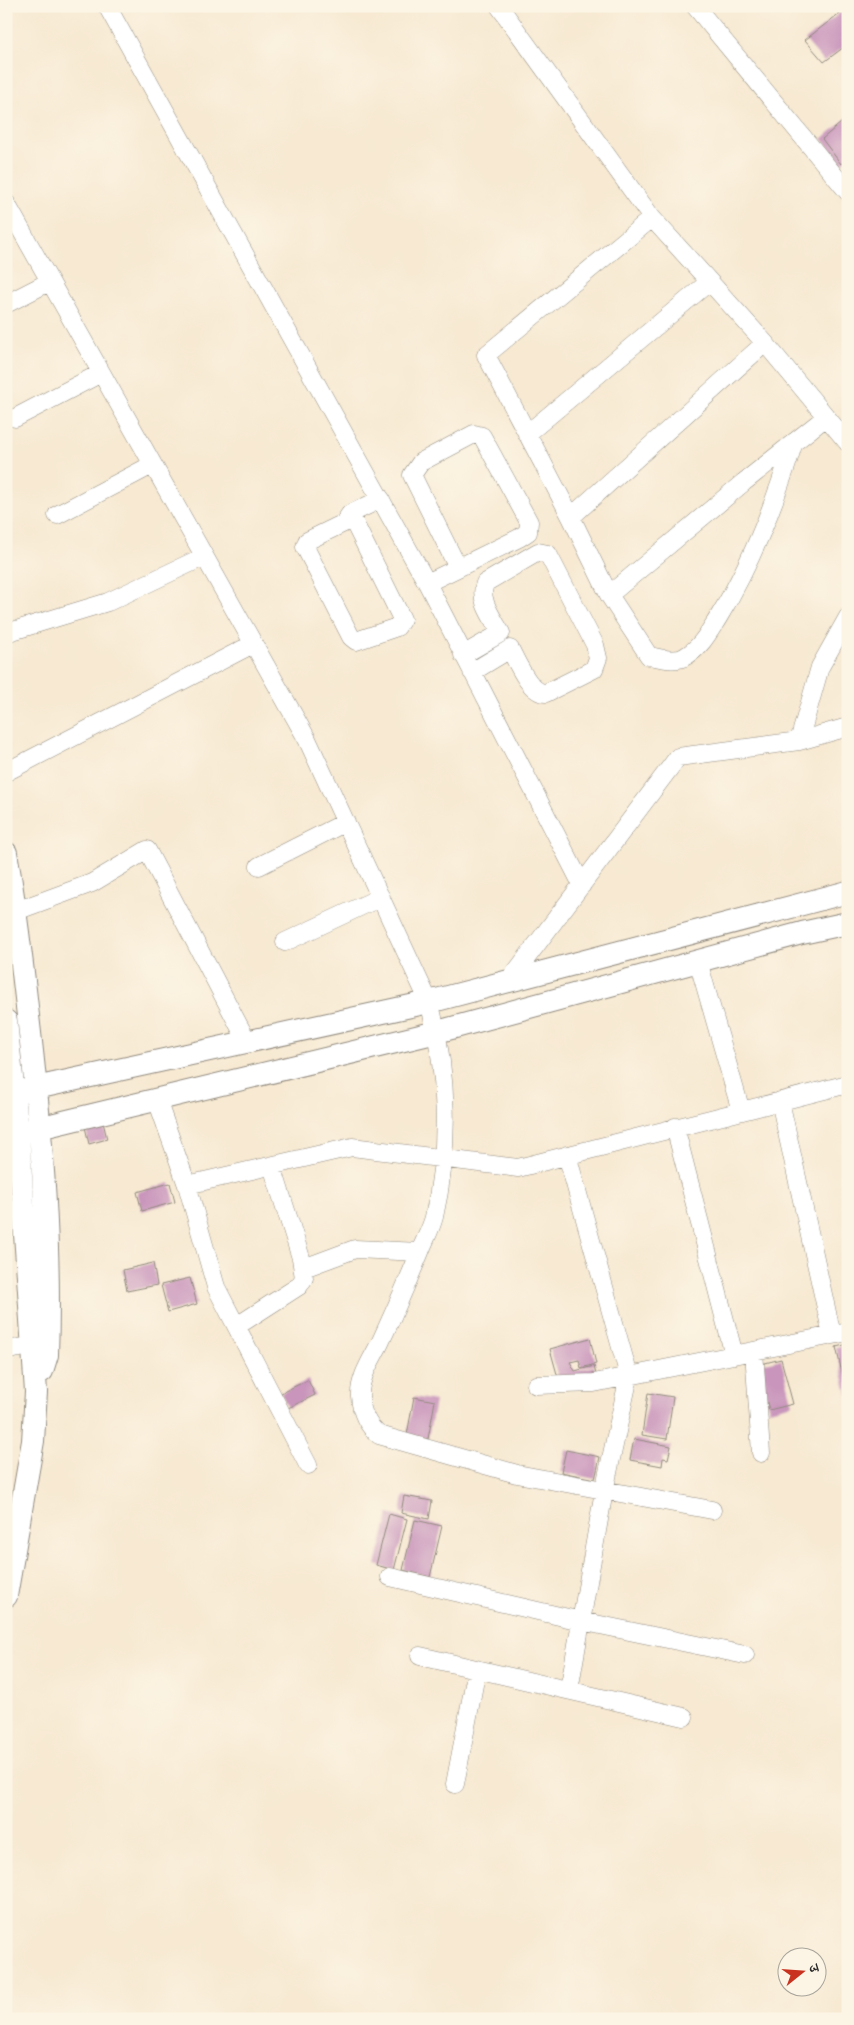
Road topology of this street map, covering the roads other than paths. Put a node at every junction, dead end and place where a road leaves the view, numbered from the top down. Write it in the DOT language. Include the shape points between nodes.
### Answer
graph roads {
  1 [pos="107,6"];
  2 [pos="499,6"];
  3 [pos="695,6"];
  4 [pos="848,192"];
  5 [pos="6,204"];
  6 [pos="652,218"];
  7 [pos="49,282"];
  8 [pos="709,282"];
  9 [pos="6,304"];
  10 [pos="765,343"];
  11 [pos="101,374"];
  12 [pos="826,417"];
  13 [pos="15,418"];
  14 [pos="528,434"];
  15 [pos="794,442"];
  16 [pos="848,443"];
  17 [pos="152,465"];
  18 [pos="381,499"];
  19 [pos="56,514"];
  20 [pos="350,514"];
  21 [pos="571,518"];
  22 [pos="203,557"];
  23 [pos="458,568"];
  24 [pos="427,583"];
  25 [pos="609,595"];
  26 [pos="848,617"];
  27 [pos="501,632"];
  28 [pos="6,633"];
  29 [pos="253,644"];
  30 [pos="510,649"];
  31 [pos="463,655"];
  32 [pos="472,672"];
  33 [pos="848,727"];
  34 [pos="799,741"];
  35 [pos="6,772"];
  36 [pos="346,822"];
  37 [pos="6,853"];
  38 [pos="259,866"];
  39 [pos="582,884"];
  40 [pos="848,892"];
  41 [pos="380,897"];
  42 [pos="16,911"];
  43 [pos="848,924"];
  44 [pos="285,942"];
  45 [pos="698,961"];
  46 [pos="510,981"];
  47 [pos="429,1002"];
  48 [pos="6,1021"];
  49 [pos="437,1032"];
  50 [pos="248,1043"];
  51 [pos="159,1061"];
  52 [pos="848,1084"];
  53 [pos="36,1088"];
  54 [pos="10,1093"];
  55 [pos="165,1098"];
  56 [pos="780,1101"];
  57 [pos="741,1111"];
  58 [pos="39,1128"];
  59 [pos="675,1128"];
  60 [pos="12,1134"];
  61 [pos="567,1155"];
  62 [pos="442,1157"];
  63 [pos="272,1166"];
  64 [pos="187,1185"];
  65 [pos="420,1252"];
  66 [pos="304,1268"];
  67 [pos="237,1326"];
  68 [pos="840,1334"];
  69 [pos="37,1348"];
  70 [pos="6,1350"];
  71 [pos="754,1351"];
  72 [pos="734,1355"];
  73 [pos="629,1376"];
  74 [pos="536,1385"];
  75 [pos="761,1453"];
  76 [pos="308,1465"];
  77 [pos="604,1491"];
  78 [pos="712,1510"];
  79 [pos="390,1577"];
  80 [pos="6,1596"];
  81 [pos="581,1621"];
  82 [pos="745,1655"];
  83 [pos="420,1656"];
  84 [pos="477,1669"];
  85 [pos="568,1690"];
  86 [pos="684,1717"];
  87 [pos="455,1784"];
  1 -- 18 [label="street"];
  2 -- 6 [label="street"];
  3 -- 4 [label="street"];
  5 -- 7 [label="street"];
  6 -- 8 [label="street"];
  6 -- 14 [label="street" via="486,355"];
  7 -- 9 [label="street"];
  7 -- 11 [label="street"];
  8 -- 10 [label="street"];
  8 -- 14 [label="street"];
  10 -- 12 [label="street"];
  10 -- 21 [label="street"];
  11 -- 13 [label="street"];
  11 -- 17 [label="street"];
  12 -- 15 [label="street"];
  12 -- 16 [label="street"];
  14 -- 21 [label="street"];
  15 -- 25 [label="street"];
  15 -- 25 [label="street" via="776,500 754,552 702,642 685,657 669,660 649,656"];
  17 -- 19 [label="street"];
  17 -- 22 [label="street"];
  18 -- 20 [label="street"];
  18 -- 24 [label="street"];
  20 -- 20 [label="street" via="344,523 307,541 305,548 356,641 398,627 402,618"];
  21 -- 25 [label="street"];
  22 -- 28 [label="street" via="108,602"];
  22 -- 29 [label="street"];
  23 -- 23 [label="street" via="528,532 529,522 482,436 474,434 421,462 412,475"];
  23 -- 24 [label="street"];
  24 -- 31 [label="street"];
  26 -- 34 [label="street" via="820,667"];
  27 -- 30 [label="street"];
  27 -- 30 [label="street" via="484,600 482,590 485,583 538,552 548,554 594,645 598,658 596,665 594,669 541,694 534,689"];
  27 -- 31 [label="street"];
  29 -- 35 [label="street"];
  29 -- 36 [label="street" via="307,739"];
  30 -- 32 [label="street"];
  31 -- 32 [label="street"];
  32 -- 39 [label="street"];
  33 -- 34 [label="street"];
  34 -- 39 [label="street" via="678,757"];
  36 -- 38 [label="street"];
  36 -- 41 [label="street"];
  37 -- 42 [label="street"];
  39 -- 46 [label="street"];
  40 -- 46 [label="street"];
  41 -- 44 [label="street"];
  41 -- 47 [label="street"];
  42 -- 50 [label="street" via="92,883 147,850"];
  42 -- 53 [label="street"];
  43 -- 45 [label="street"];
  45 -- 49 [label="street"];
  45 -- 57 [label="street"];
  46 -- 47 [label="street"];
  47 -- 49 [label="street"];
  47 -- 50 [label="street"];
  48 -- 54 [label="street"];
  49 -- 55 [label="street"];
  49 -- 62 [label="street" via="445,1096"];
  50 -- 51 [label="street"];
  51 -- 53 [label="street"];
  51 -- 55 [label="street"];
  52 -- 56 [label="street"];
  53 -- 54 [label="street"];
  53 -- 58 [label="street"];
  54 -- 60 [label="street"];
  55 -- 58 [label="street"];
  55 -- 64 [label="street"];
  56 -- 57 [label="street"];
  56 -- 68 [label="street"];
  57 -- 59 [label="street"];
  58 -- 60 [label="street"];
  58 -- 69 [label="street" via="48,1250"];
  59 -- 61 [label="street"];
  59 -- 72 [label="street"];
  60 -- 69 [label="street"];
  61 -- 62 [label="street" via="518,1168"];
  61 -- 73 [label="street"];
  62 -- 63 [label="street" via="352,1147"];
  62 -- 65 [label="street" via="434,1218"];
  63 -- 64 [label="street"];
  63 -- 66 [label="street"];
  64 -- 67 [label="street" via="216,1287"];
  65 -- 66 [label="street" via="355,1249"];
  65 -- 77 [label="street" via="364,1376 360,1395 369,1428 379,1435 516,1474"];
  66 -- 67 [label="street" via="304,1278 299,1286"];
  67 -- 76 [label="street"];
  68 -- 71 [label="street"];
  69 -- 70 [label="street"];
  69 -- 80 [label="street" via="33,1441"];
  71 -- 72 [label="street"];
  71 -- 75 [label="street"];
  72 -- 73 [label="street"];
  73 -- 74 [label="street" via="594,1383"];
  73 -- 77 [label="street"];
  77 -- 78 [label="street"];
  77 -- 81 [label="street"];
  79 -- 81 [label="street"];
  81 -- 82 [label="street"];
  81 -- 85 [label="street"];
  83 -- 84 [label="street"];
  84 -- 85 [label="street"];
  84 -- 87 [label="street"];
  85 -- 86 [label="street"];
}
